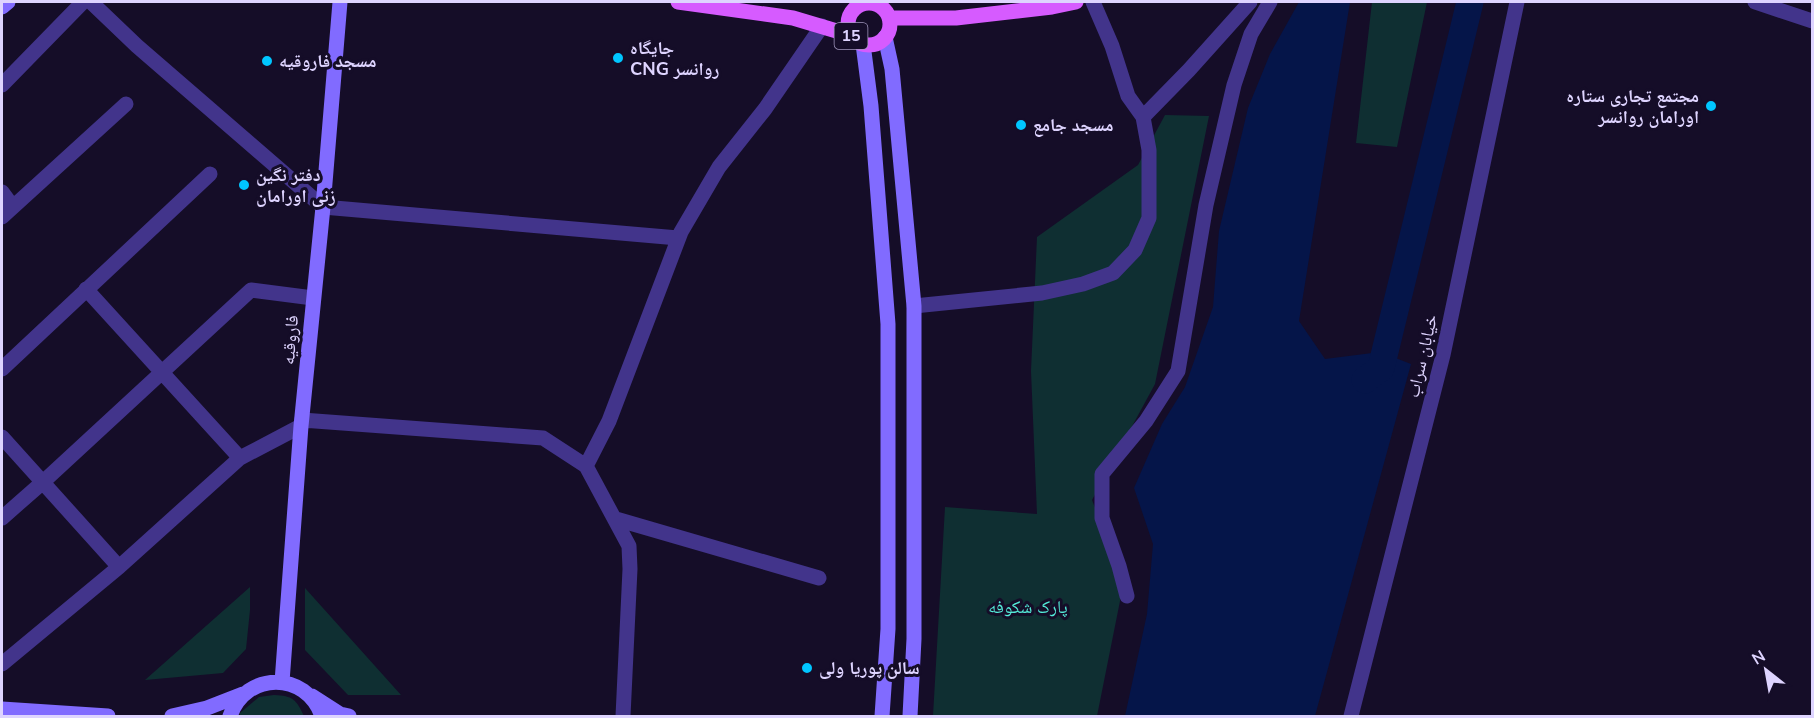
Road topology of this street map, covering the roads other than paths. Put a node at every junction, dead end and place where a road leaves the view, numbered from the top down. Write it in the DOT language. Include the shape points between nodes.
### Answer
graph roads {
  1 [pos="8,2"];
  2 [pos="83,2"];
  3 [pos="91,2"];
  4 [pos="340,2"];
  5 [pos="678,2"];
  6 [pos="864,2"];
  7 [pos="1076,2"];
  8 [pos="1093,2"];
  9 [pos="1250,2"];
  10 [pos="1270,2"];
  11 [pos="1517,2"];
  12 [pos="1755,2"];
  13 [pos="2,7"];
  14 [pos="1008,7"];
  15 [pos="889,18"];
  16 [pos="1812,21"];
  17 [pos="822,26"];
  18 [pos="850,35"];
  19 [pos="885,37"];
  20 [pos="863,44"];
  21 [pos="2,85"];
  22 [pos="126,104"];
  23 [pos="1143,117"];
  24 [pos="210,174"];
  25 [pos="2,192"];
  26 [pos="323,207"];
  27 [pos="7,212"];
  28 [pos="678,238"];
  29 [pos="87,289"];
  30 [pos="313,298"];
  31 [pos="914,306"];
  32 [pos="2,369"];
  33 [pos="162,372"];
  34 [pos="302,423"];
  35 [pos="2,437"];
  36 [pos="240,458"];
  37 [pos="586,466"];
  38 [pos="43,482"];
  39 [pos="2,518"];
  40 [pos="616,519"];
  41 [pos="119,567"];
  42 [pos="888,573"];
  43 [pos="914,574"];
  44 [pos="819,578"];
  45 [pos="1127,596"];
  46 [pos="2,663"];
  47 [pos="282,682"];
  48 [pos="303,690"];
  49 [pos="243,694"];
  50 [pos="2,709"];
  51 [pos="108,717"];
  52 [pos="172,717"];
  53 [pos="230,717"];
  54 [pos="322,717"];
  55 [pos="349,717"];
  56 [pos="623,717"];
  57 [pos="882,717"];
  58 [pos="910,717"];
  59 [pos="1351,717"];
  1 -- 13 [label="main road"];
  2 -- 21 [label="street"];
  3 -- 26 [label="street"];
  4 -- 26 [label="main road, فاروقیه"];
  5 -- 17 [label="main road, 15" via="793,18"];
  6 -- 15 [label="main road, 15" via="882,7"];
  6 -- 18 [label="main road, 15" via="852,12 848,23"];
  7 -- 14 [label="main road, 15" via="1052,7"];
  8 -- 23 [label="street" via="1128,96"];
  9 -- 23 [label="street"];
  10 -- 45 [label="street" via="1251,34 1234,85 1206,205 1178,371 1146,421 1102,474 1102,518"];
  11 -- 59 [label="street, خیابان سراب" via="1443,355"];
  12 -- 16 [label="street"];
  14 -- 15 [label="main road, 15" via="956,18"];
  15 -- 19 [label="main road, 15"];
  17 -- 18 [label="main road, 15"];
  17 -- 28 [label="street" via="719,167"];
  18 -- 20 [label="main road, 15"];
  19 -- 20 [label="main road, 15" via="875,44"];
  19 -- 31 [label="main road" via="892,69"];
  20 -- 42 [label="main road" via="888,324"];
  22 -- 27 [label="street"];
  23 -- 31 [label="street" via="1149,150 1149,218 1135,250 1113,273 1042,292"];
  24 -- 29 [label="street"];
  25 -- 27 [label="street"];
  26 -- 28 [label="street"];
  26 -- 30 [label="main road, فاروقیه"];
  28 -- 37 [label="street" via="609,421"];
  29 -- 32 [label="street"];
  29 -- 33 [label="street"];
  30 -- 33 [label="street" via="251,290"];
  30 -- 34 [label="main road, فاروقیه"];
  31 -- 43 [label="main road"];
  33 -- 36 [label="street"];
  33 -- 38 [label="street"];
  34 -- 36 [label="street"];
  34 -- 37 [label="street" via="543,438"];
  34 -- 47 [label="main road, فاروقیه"];
  35 -- 38 [label="street"];
  36 -- 41 [label="street"];
  37 -- 40 [label="street"];
  38 -- 39 [label="street"];
  38 -- 41 [label="street"];
  40 -- 44 [label="street"];
  40 -- 56 [label="street" via="629,546 630,569"];
  41 -- 46 [label="street"];
  42 -- 43 [label="main road"];
  42 -- 57 [label="main road"];
  43 -- 58 [label="main road"];
  47 -- 48 [label="main road"];
  47 -- 49 [label="main road" via="261,684"];
  48 -- 54 [label="main road" via="318,705"];
  48 -- 55 [label="main road"];
  49 -- 52 [label="main road"];
  49 -- 53 [label="main road"];
  50 -- 51 [label="main road"];
}
